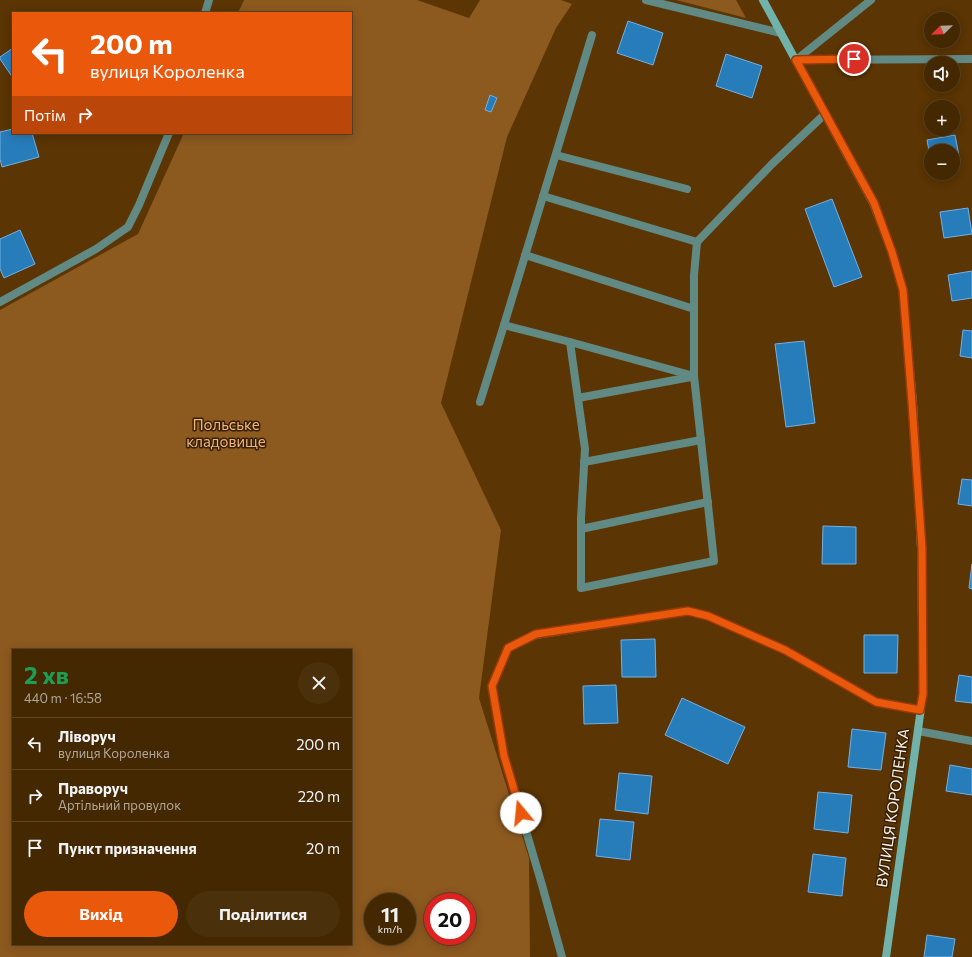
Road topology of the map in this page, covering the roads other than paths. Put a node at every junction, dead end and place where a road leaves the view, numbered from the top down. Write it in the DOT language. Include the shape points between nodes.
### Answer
graph roads {
  1 [pos="209,0"];
  2 [pos="646,0"];
  3 [pos="763,0"];
  4 [pos="871,0"];
  5 [pos="205,12"];
  6 [pos="781,33"];
  7 [pos="592,35"];
  8 [pos="972,59"];
  9 [pos="796,60"];
  10 [pos="825,114"];
  11 [pos="169,134"];
  12 [pos="556,155"];
  13 [pos="687,189"];
  14 [pos="543,196"];
  15 [pos="697,242"];
  16 [pos="526,255"];
  17 [pos="0,302"];
  18 [pos="694,308"];
  19 [pos="504,325"];
  20 [pos="570,342"];
  21 [pos="694,376"];
  22 [pos="578,398"];
  23 [pos="480,402"];
  24 [pos="701,440"];
  25 [pos="584,462"];
  26 [pos="708,502"];
  27 [pos="581,529"];
  28 [pos="920,710"];
  29 [pos="918,731"];
  30 [pos="972,741"];
  31 [pos="562,957"];
  32 [pos="886,957"];
  1 -- 5 [label="street"];
  2 -- 6 [label="street"];
  3 -- 6 [label="street, ВУЛИЦЯ КОРОЛЕНКА"];
  4 -- 9 [label="street"];
  6 -- 9 [label="street, ВУЛИЦЯ КОРОЛЕНКА"];
  7 -- 12 [label="street"];
  8 -- 9 [label="street"];
  9 -- 10 [label="street, ВУЛИЦЯ КОРОЛЕНКА"];
  10 -- 15 [label="street" via="772,164"];
  10 -- 28 [label="street, ВУЛИЦЯ КОРОЛЕНКА" via="874,203 903,290 922,548 923,694"];
  11 -- 17 [label="street" via="128,227 96,249"];
  12 -- 13 [label="street"];
  12 -- 14 [label="street"];
  14 -- 15 [label="street"];
  14 -- 16 [label="street"];
  15 -- 18 [label="street"];
  16 -- 18 [label="street"];
  16 -- 19 [label="street"];
  18 -- 21 [label="street"];
  19 -- 20 [label="street"];
  19 -- 23 [label="street"];
  20 -- 21 [label="street"];
  20 -- 22 [label="street"];
  21 -- 22 [label="street"];
  21 -- 24 [label="street"];
  22 -- 25 [label="street" via="585,449"];
  24 -- 25 [label="street"];
  24 -- 26 [label="street"];
  25 -- 27 [label="street"];
  26 -- 27 [label="street"];
  26 -- 27 [label="street" via="714,562 581,588"];
  28 -- 29 [label="street, ВУЛИЦЯ КОРОЛЕНКА"];
  28 -- 31 [label="street" via="876,702 785,650 708,616 688,611 536,634 508,648 492,686 504,756"];
  29 -- 30 [label="street"];
  29 -- 32 [label="street, ВУЛИЦЯ КОРОЛЕНКА"];
}
